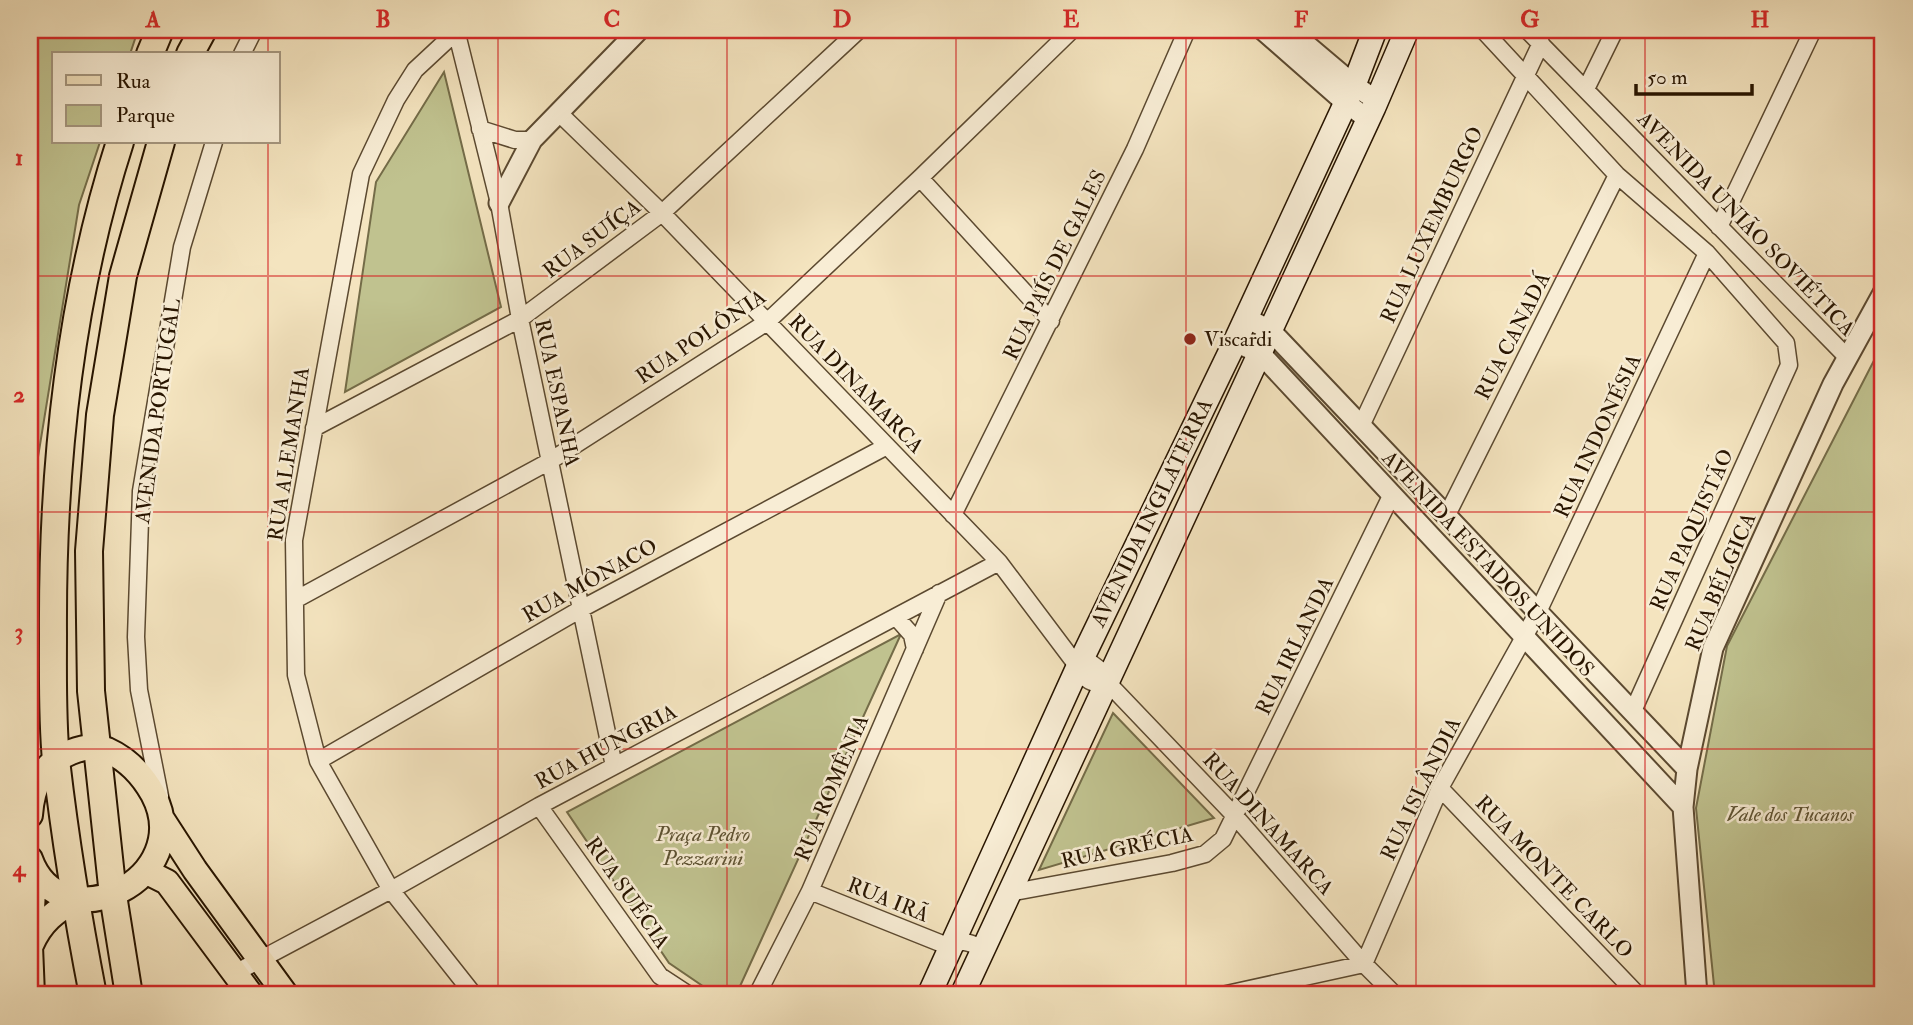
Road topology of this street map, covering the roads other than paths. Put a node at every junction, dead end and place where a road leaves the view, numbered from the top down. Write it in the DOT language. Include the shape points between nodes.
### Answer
graph roads {
  1 [pos="160,30"];
  2 [pos="203,30"];
  3 [pos="254,30"];
  4 [pos="638,30"];
  5 [pos="859,30"];
  6 [pos="1072,30"];
  7 [pos="1187,30"];
  8 [pos="1263,30"];
  9 [pos="1289,30"];
  10 [pos="1375,30"];
  11 [pos="1407,30"];
  12 [pos="1483,30"];
  13 [pos="1527,30"];
  14 [pos="1615,30"];
  15 [pos="1813,30"];
  16 [pos="457,31"];
  17 [pos="1541,43"];
  18 [pos="151,52"];
  19 [pos="191,52"];
  20 [pos="243,52"];
  21 [pos="1526,74"];
  22 [pos="1586,89"];
  23 [pos="1350,94"];
  24 [pos="1373,110"];
  25 [pos="559,113"];
  26 [pos="480,129"];
  27 [pos="532,140"];
  28 [pos="119,144"];
  29 [pos="160,144"];
  30 [pos="213,144"];
  31 [pos="1618,175"];
  32 [pos="920,178"];
  33 [pos="499,202"];
  34 [pos="662,213"];
  35 [pos="1719,227"];
  36 [pos="1707,253"];
  37 [pos="1883,293"];
  38 [pos="1246,318"];
  39 [pos="520,319"];
  40 [pos="1051,321"];
  41 [pos="767,322"];
  42 [pos="1270,330"];
  43 [pos="1235,342"];
  44 [pos="1260,353"];
  45 [pos="1847,357"];
  46 [pos="1361,426"];
  47 [pos="314,428"];
  48 [pos="887,446"];
  49 [pos="550,461"];
  50 [pos="1392,494"];
  51 [pos="953,515"];
  52 [pos="1447,515"];
  53 [pos="999,562"];
  54 [pos="939,593"];
  55 [pos="295,600"];
  56 [pos="580,609"];
  57 [pos="1538,612"];
  58 [pos="895,617"];
  59 [pos="1524,637"];
  60 [pos="915,649"];
  61 [pos="1078,667"];
  62 [pos="1107,682"];
  63 [pos="1633,711"];
  64 [pos="97,747"];
  65 [pos="56,759"];
  66 [pos="318,761"];
  67 [pos="614,766"];
  68 [pos="1687,769"];
  69 [pos="1440,788"];
  70 [pos="539,806"];
  71 [pos="1683,807"];
  72 [pos="30,814"];
  73 [pos="161,814"];
  74 [pos="1235,816"];
  75 [pos="32,866"];
  76 [pos="146,872"];
  77 [pos="391,890"];
  78 [pos="810,891"];
  79 [pos="1009,893"];
  80 [pos="113,895"];
  81 [pos="76,900"];
  82 [pos="30,946"];
  83 [pos="950,947"];
  84 [pos="980,958"];
  85 [pos="262,960"];
  86 [pos="1364,964"];
  87 [pos="235,973"];
  88 [pos="32,995"];
  89 [pos="93,995"];
  90 [pos="129,995"];
  91 [pos="251,995"];
  92 [pos="286,995"];
  93 [pos="474,995"];
  94 [pos="689,995"];
  95 [pos="757,995"];
  96 [pos="929,995"];
  97 [pos="962,995"];
  98 [pos="1222,995"];
  99 [pos="1395,995"];
  100 [pos="1638,995"];
  101 [pos="1697,995"];
  1 -- 18 [label="highway"];
  2 -- 19 [label="highway"];
  3 -- 20 [label="street"];
  4 -- 25 [label="street"];
  5 -- 34 [label="street, RUA SUÍÇA"];
  6 -- 32 [label="street, RUA POLÔNIA"];
  7 -- 40 [label="street, RUA PAÍS DE GALES"];
  8 -- 23 [label="street"];
  9 -- 23 [label="street"];
  10 -- 23 [label="main road, AVENIDA INGLATERRA"];
  11 -- 24 [label="main road, AVENIDA INGLATERRA"];
  12 -- 21 [label="street"];
  13 -- 17 [label="street, AVENIDA UNIÃO SOVIÉTICA"];
  14 -- 22 [label="street"];
  15 -- 35 [label="street"];
  16 -- 26 [label="street, RUA ESPANHA"];
  16 -- 47 [label="street, RUA ALEMANHA" via="415,70 361,174"];
  17 -- 21 [label="street, RUA LUXEMBURGO"];
  17 -- 22 [label="street, AVENIDA UNIÃO SOVIÉTICA"];
  21 -- 31 [label="street"];
  21 -- 46 [label="street, RUA LUXEMBURGO"];
  22 -- 35 [label="street, AVENIDA UNIÃO SOVIÉTICA"];
  23 -- 24 [label="street"];
  23 -- 38 [label="main road, AVENIDA INGLATERRA"];
  24 -- 42 [label="main road, AVENIDA INGLATERRA"];
  25 -- 27 [label="street"];
  25 -- 34 [label="street, RUA DINAMARCA"];
  26 -- 27 [label="street" via="515,140"];
  26 -- 33 [label="street, RUA ESPANHA"];
  27 -- 33 [label="street"];
  28 -- 65 [label="highway" via="86,272 66,383 53,549"];
  29 -- 64 [label="highway" via="123,276 100,415 89,551"];
  30 -- 73 [label="street, AVENIDA PORTUGAL" via="182,247 141,491 139,690"];
  31 -- 36 [label="street"];
  31 -- 52 [label="street, RUA CANADÁ"];
  32 -- 40 [label="street"];
  32 -- 41 [label="street, RUA POLÔNIA"];
  33 -- 39 [label="street, RUA ESPANHA"];
  34 -- 39 [label="street, RUA SUÍÇA"];
  34 -- 41 [label="street, RUA DINAMARCA"];
  35 -- 45 [label="street, AVENIDA UNIÃO SOVIÉTICA"];
  36 -- 57 [label="street, RUA INDONÉSIA"];
  36 -- 63 [label="street, RUA PAQUISTÃO" via="1786,343 1789,365"];
  37 -- 45 [label="street, RUA BÉLGICA"];
  38 -- 42 [label="street, AVENIDA ESTADOS UNIDOS"];
  38 -- 43 [label="main road, AVENIDA INGLATERRA"];
  39 -- 47 [label="street, RUA SUÍÇA"];
  39 -- 49 [label="street, RUA ESPANHA"];
  40 -- 51 [label="street, RUA PAÍS DE GALES"];
  41 -- 48 [label="street, RUA DINAMARCA"];
  41 -- 49 [label="street, RUA POLÔNIA"];
  42 -- 44 [label="main road, AVENIDA INGLATERRA"];
  42 -- 46 [label="street, AVENIDA ESTADOS UNIDOS"];
  43 -- 44 [label="street"];
  43 -- 61 [label="main road, AVENIDA INGLATERRA"];
  44 -- 50 [label="street, AVENIDA ESTADOS UNIDOS"];
  44 -- 62 [label="main road, AVENIDA INGLATERRA"];
  45 -- 68 [label="street, RUA BÉLGICA" via="1713,648"];
  46 -- 52 [label="street, AVENIDA ESTADOS UNIDOS"];
  47 -- 55 [label="street, RUA ALEMANHA" via="294,540"];
  48 -- 51 [label="street, RUA DINAMARCA"];
  48 -- 56 [label="street, RUA MÔNACO"];
  49 -- 55 [label="street, RUA POLÔNIA"];
  49 -- 56 [label="street, RUA ESPANHA"];
  50 -- 59 [label="street, AVENIDA ESTADOS UNIDOS"];
  50 -- 74 [label="street, RUA IRLANDA"];
  51 -- 53 [label="street, RUA DINAMARCA"];
  52 -- 57 [label="street, AVENIDA ESTADOS UNIDOS"];
  53 -- 54 [label="street, RUA HUNGRIA"];
  53 -- 61 [label="street, RUA DINAMARCA"];
  54 -- 58 [label="street, RUA HUNGRIA"];
  54 -- 60 [label="street, RUA ROMÊNIA"];
  55 -- 66 [label="street, RUA ALEMANHA" via="296,675"];
  56 -- 66 [label="street, RUA MÔNACO"];
  56 -- 67 [label="street, RUA ESPANHA"];
  57 -- 59 [label="street, RUA INDONÉSIA"];
  57 -- 63 [label="street, AVENIDA ESTADOS UNIDOS"];
  58 -- 60 [label="street" via="912,635"];
  58 -- 67 [label="street, RUA HUNGRIA"];
  59 -- 69 [label="street, RUA ISLÂNDIA"];
  59 -- 71 [label="street, AVENIDA ESTADOS UNIDOS"];
  60 -- 78 [label="street, RUA ROMÊNIA"];
  61 -- 62 [label="street, RUA DINAMARCA" via="1097,684"];
  61 -- 83 [label="main road, AVENIDA INGLATERRA"];
  62 -- 74 [label="street, RUA DINAMARCA"];
  62 -- 79 [label="main road, AVENIDA INGLATERRA"];
  63 -- 68 [label="street, AVENIDA ESTADOS UNIDOS"];
  64 -- 65 [label="main road"];
  64 -- 73 [label="main road" via="134,768"];
  64 -- 80 [label="highway"];
  65 -- 72 [label="main road" via="35,785"];
  65 -- 81 [label="highway"];
  66 -- 77 [label="street, RUA ALEMANHA"];
  67 -- 70 [label="street, RUA HUNGRIA"];
  68 -- 71 [label="street, RUA BÉLGICA"];
  69 -- 86 [label="street, RUA ISLÂNDIA"];
  69 -- 100 [label="street, RUA MONTE CARLO"];
  70 -- 77 [label="street, RUA HUNGRIA"];
  70 -- 94 [label="street, RUA SUÉCIA" via="660,976"];
  71 -- 101 [label="street, RUA BÉLGICA"];
  73 -- 76 [label="main road" via="162,836"];
  73 -- 85 [label="main road, AVENIDA PORTUGAL" via="195,870"];
  74 -- 79 [label="street, RUA GRÉCIA" via="1223,839 1205,854"];
  74 -- 86 [label="street, RUA DINAMARCA"];
  75 -- 81 [label="main road" via="47,885"];
  75 -- 82 [label="main road"];
  76 -- 80 [label="main road"];
  76 -- 87 [label="main road" via="167,882"];
  77 -- 85 [label="street, RUA HUNGRIA"];
  77 -- 93 [label="street, RUA ALEMANHA"];
  78 -- 83 [label="street, RUA IRÃ"];
  78 -- 95 [label="street, RUA ROMÊNIA"];
  79 -- 84 [label="main road, AVENIDA INGLATERRA"];
  80 -- 81 [label="main road"];
  80 -- 90 [label="highway"];
  81 -- 82 [label="main road" via="39,928"];
  81 -- 89 [label="highway"];
  82 -- 88 [label="main road"];
  83 -- 84 [label="street, RUA IRÃ" via="956,956"];
  83 -- 96 [label="main road, AVENIDA INGLATERRA"];
  84 -- 97 [label="main road, AVENIDA INGLATERRA"];
  85 -- 87 [label="street, RUA HUNGRIA"];
  85 -- 92 [label="main road, AVENIDA PORTUGAL"];
  86 -- 98 [label="street"];
  86 -- 99 [label="street, RUA DINAMARCA"];
  87 -- 91 [label="main road"];
}
